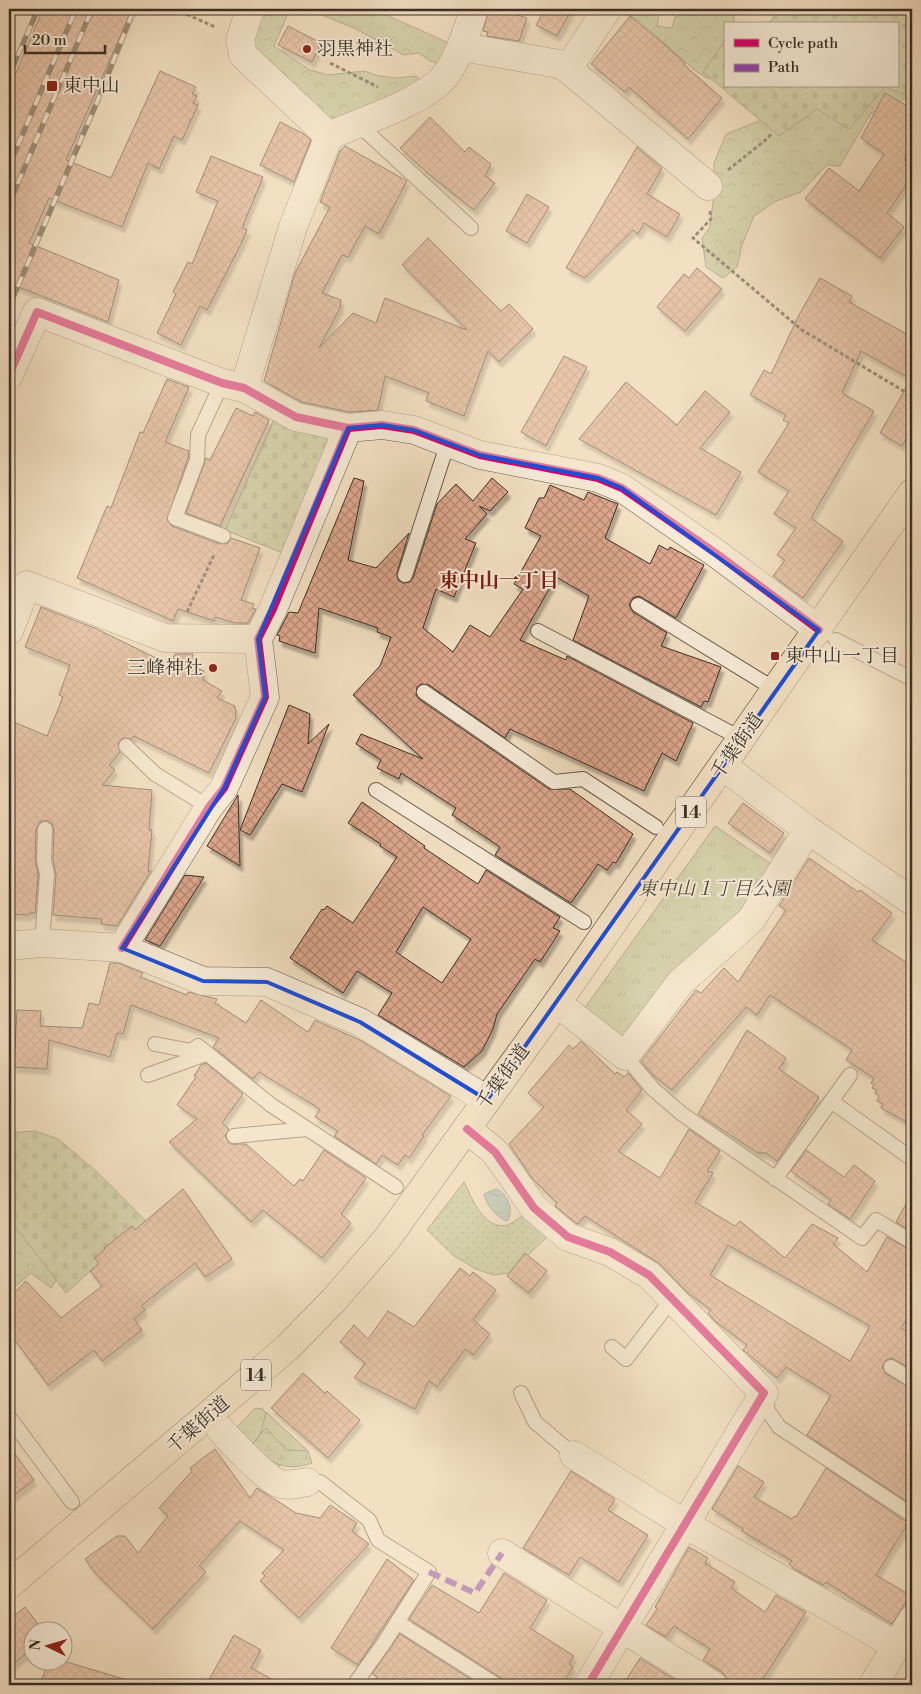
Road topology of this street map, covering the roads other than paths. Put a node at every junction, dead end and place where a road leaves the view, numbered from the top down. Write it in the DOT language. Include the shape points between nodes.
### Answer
graph roads {
  1 [pos="250,9"];
  2 [pos="474,9"];
  3 [pos="607,9"];
  4 [pos="462,47"];
  5 [pos="568,69"];
  6 [pos="357,123"];
  7 [pos="329,136"];
  8 [pos="708,186"];
  9 [pos="472,228"];
  10 [pos="9,375"];
  11 [pos="233,385"];
  12 [pos="348,428"];
  13 [pos="448,442"];
  14 [pos="908,509"];
  15 [pos="223,536"];
  16 [pos="405,575"];
  17 [pos="638,605"];
  18 [pos="9,631"];
  19 [pos="538,631"];
  20 [pos="827,635"];
  21 [pos="258,639"];
  22 [pos="912,679"];
  23 [pos="776,690"];
  24 [pos="424,692"];
  25 [pos="742,739"];
  26 [pos="126,746"];
  27 [pos="723,766"];
  28 [pos="376,790"];
  29 [pos="209,807"];
  30 [pos="656,827"];
  31 [pos="45,829"];
  32 [pos="808,830"];
  33 [pos="912,901"];
  34 [pos="584,922"];
  35 [pos="42,943"];
  36 [pos="9,946"];
  37 [pos="122,948"];
  38 [pos="557,1003"];
  39 [pos="155,1044"];
  40 [pos="209,1053"];
  41 [pos="625,1056"];
  42 [pos="148,1075"];
  43 [pos="850,1075"];
  44 [pos="487,1100"];
  45 [pos="831,1101"];
  46 [pos="307,1129"];
  47 [pos="467,1129"];
  48 [pos="234,1136"];
  49 [pos="912,1159"];
  50 [pos="775,1179"];
  51 [pos="396,1187"];
  52 [pos="912,1242"];
  53 [pos="672,1299"];
  54 [pos="612,1347"];
  55 [pos="891,1366"];
  56 [pos="912,1380"];
  57 [pos="521,1393"];
  58 [pos="764,1393"];
  59 [pos="9,1417"];
  60 [pos="221,1430"];
  61 [pos="574,1455"];
  62 [pos="307,1482"];
  63 [pos="72,1502"];
  64 [pos="912,1514"];
  65 [pos="686,1524"];
  66 [pos="502,1553"];
  67 [pos="9,1585"];
  68 [pos="912,1620"];
  69 [pos="397,1622"];
  70 [pos="622,1629"];
  71 [pos="897,1646"];
  72 [pos="354,1685"];
  73 [pos="496,1685"];
  74 [pos="588,1685"];
  75 [pos="713,1685"];
  76 [pos="873,1685"];
  1 -- 7 [label="street" via="240,40 243,56"];
  2 -- 4 [label="street"];
  3 -- 5 [label="street"];
  4 -- 5 [label="street" via="559,64"];
  4 -- 6 [label="street" via="438,83 408,102"];
  5 -- 8 [label="street"];
  6 -- 7 [label="street"];
  6 -- 9 [label="lane"];
  7 -- 11 [label="street"];
  10 -- 11 [label="street" via="37,312"];
  11 -- 12 [label="street" via="296,417"];
  11 -- 15 [label="lane" via="198,435 197,460 175,518"];
  12 -- 13 [label="street" via="382,425 414,430"];
  12 -- 21 [label="street"];
  13 -- 16 [label="lane"];
  13 -- 20 [label="street" via="480,455 598,478 622,488"];
  14 -- 20 [label="highway, 千葉街道 / 14"];
  17 -- 23 [label="lane"];
  18 -- 21 [label="street" via="27,585 165,638"];
  19 -- 25 [label="lane"];
  20 -- 22 [label="lane"];
  20 -- 23 [label="highway, 千葉街道 / 14"];
  21 -- 29 [label="street" via="265,697 224,788"];
  23 -- 25 [label="highway, 千葉街道 / 14"];
  24 -- 30 [label="lane" via="554,782 583,779"];
  25 -- 27 [label="highway, 千葉街道 / 14"];
  26 -- 29 [label="lane" via="155,774"];
  27 -- 32 [label="street"];
  27 -- 38 [label="highway, 千葉街道 / 14"];
  28 -- 34 [label="lane"];
  29 -- 37 [label="street"];
  31 -- 35 [label="lane" via="47,874"];
  32 -- 33 [label="street"];
  32 -- 41 [label="street" via="751,920 680,983"];
  35 -- 36 [label="street"];
  35 -- 37 [label="street"];
  37 -- 44 [label="street" via="203,981 267,982 360,1022"];
  38 -- 41 [label="street"];
  38 -- 44 [label="highway, 千葉街道 / 14"];
  39 -- 40 [label="lane" via="191,1051 198,1046"];
  40 -- 42 [label="lane"];
  40 -- 46 [label="lane" via="271,1105"];
  41 -- 50 [label="lane" via="653,1089 682,1114"];
  43 -- 45 [label="lane"];
  44 -- 47 [label="highway, 千葉街道 / 14"];
  45 -- 49 [label="lane"];
  45 -- 50 [label="lane"];
  46 -- 48 [label="lane"];
  46 -- 51 [label="lane"];
  47 -- 53 [label="street" via="495,1152 534,1208 568,1237 610,1252 649,1275"];
  47 -- 67 [label="highway, 千葉街道 / 14" via="386,1240 334,1300 288,1346"];
  50 -- 52 [label="lane" via="862,1238 876,1220"];
  53 -- 54 [label="lane" via="626,1359"];
  53 -- 58 [label="street"];
  55 -- 56 [label="lane"];
  57 -- 61 [label="lane" via="535,1422"];
  58 -- 64 [label="lane" via="768,1411 779,1427"];
  58 -- 65 [label="street"];
  59 -- 63 [label="lane"];
  60 -- 62 [label="street" via="276,1482 292,1485"];
  61 -- 65 [label="street"];
  62 -- 69 [label="lane" via="320,1482 369,1520 378,1540 429,1572"];
  65 -- 70 [label="street"];
  65 -- 71 [label="street"];
  66 -- 70 [label="street"];
  68 -- 71 [label="street"];
  69 -- 72 [label="lane"];
  69 -- 73 [label="lane"];
  70 -- 74 [label="street"];
  70 -- 75 [label="street"];
  71 -- 76 [label="street"];
}
